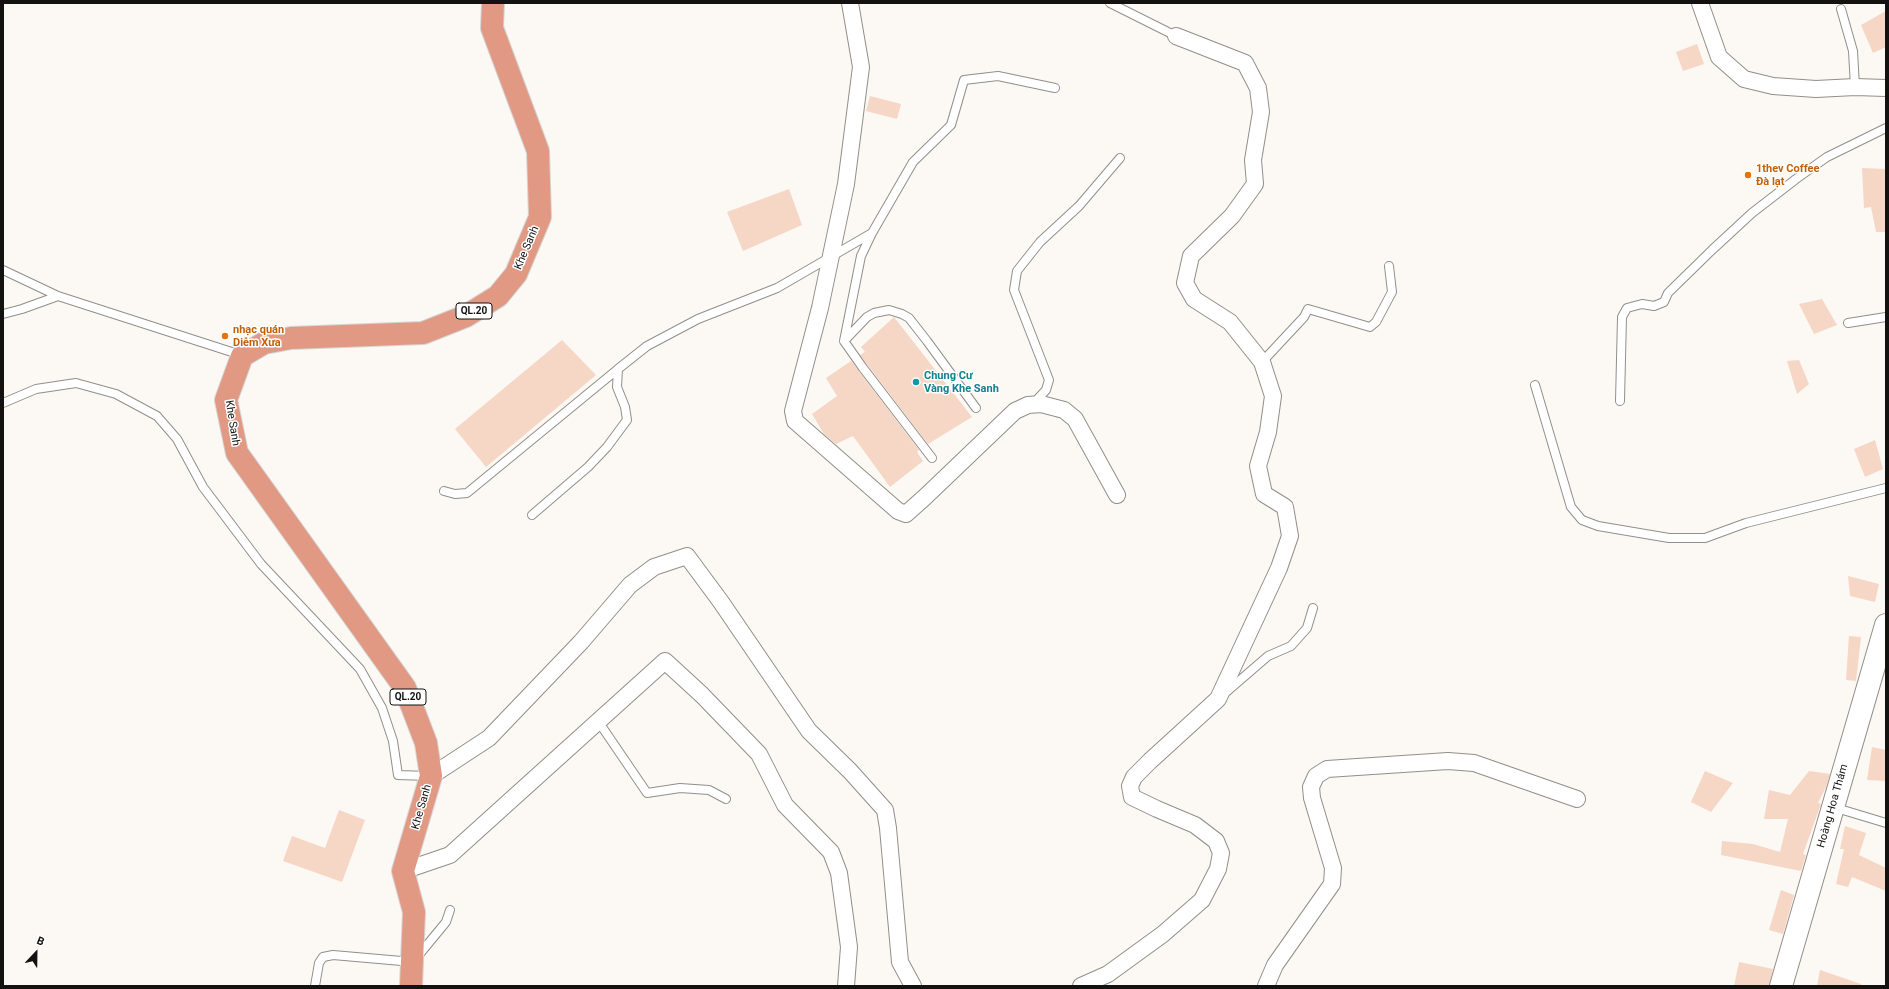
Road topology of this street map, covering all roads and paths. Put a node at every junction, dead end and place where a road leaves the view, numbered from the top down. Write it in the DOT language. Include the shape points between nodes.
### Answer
graph roads {
  1 [pos="493,3"];
  2 [pos="850,3"];
  3 [pos="1110,3"];
  4 [pos="1700,3"];
  5 [pos="1841,8"];
  6 [pos="1176,36"];
  7 [pos="1856,87"];
  8 [pos="1055,88"];
  9 [pos="1886,88"];
  10 [pos="1886,128"];
  11 [pos="1120,158"];
  12 [pos="872,233"];
  13 [pos="831,255"];
  14 [pos="1389,266"];
  15 [pos="3,270"];
  16 [pos="58,296"];
  17 [pos="3,314"];
  18 [pos="1886,317"];
  19 [pos="1848,323"];
  20 [pos="844,341"];
  21 [pos="242,356"];
  22 [pos="1262,362"];
  23 [pos="618,369"];
  24 [pos="1536,385"];
  25 [pos="1620,401"];
  26 [pos="3,403"];
  27 [pos="1034,403"];
  28 [pos="976,408"];
  29 [pos="932,458"];
  30 [pos="1886,488"];
  31 [pos="444,491"];
  32 [pos="1117,495"];
  33 [pos="532,515"];
  34 [pos="1313,608"];
  35 [pos="1886,625"];
  36 [pos="1218,699"];
  37 [pos="598,721"];
  38 [pos="431,776"];
  39 [pos="726,799"];
  40 [pos="1577,799"];
  41 [pos="1833,807"];
  42 [pos="1886,823"];
  43 [pos="403,871"];
  44 [pos="450,910"];
  45 [pos="413,962"];
  46 [pos="315,986"];
  47 [pos="411,986"];
  48 [pos="846,986"];
  49 [pos="913,986"];
  50 [pos="1081,986"];
  51 [pos="1266,986"];
  52 [pos="1780,986"];
  1 -- 21 [label="highway, Khe Sanh / QL.20" via="492,28 538,151 540,217 516,274 498,296 466,316 423,333 291,338 264,343"];
  2 -- 13 [label="street" via="861,67 846,184"];
  3 -- 6 [label="lane"];
  4 -- 7 [label="street" via="1719,57 1744,79 1773,86 1816,89"];
  5 -- 7 [label="lane" via="1853,51"];
  6 -- 22 [label="street" via="1245,62 1258,88 1261,112 1252,160 1255,184 1232,216 1191,256 1185,283 1194,299 1230,322"];
  7 -- 9 [label="street"];
  8 -- 12 [label="lane" via="998,76 964,80 951,125 913,162"];
  10 -- 25 [label="lane" via="1827,157 1752,213 1668,293 1664,302 1654,306 1642,304 1627,308 1622,317"];
  11 -- 27 [label="lane" via="1079,206 1040,242 1017,271 1014,290 1049,380 1046,390"];
  12 -- 13 [label="lane"];
  12 -- 20 [label="lane" via="861,256"];
  13 -- 23 [label="lane" via="778,288 698,319 647,346"];
  13 -- 27 [label="street" via="793,411 795,421 898,511 906,514 1011,414"];
  14 -- 22 [label="lane" via="1392,292 1376,322 1370,327 1308,309 1304,317"];
  15 -- 16 [label="lane"];
  16 -- 17 [label="lane"];
  16 -- 21 [label="lane"];
  18 -- 19 [label="lane"];
  20 -- 28 [label="lane" via="874,313 890,310 902,314 909,318"];
  20 -- 29 [label="lane"];
  21 -- 38 [label="highway, Khe Sanh / QL.20" via="226,400 237,453 405,688 426,743"];
  22 -- 36 [label="street" via="1273,396 1268,432 1258,466 1264,494 1284,507 1290,536 1279,568"];
  23 -- 31 [label="lane" via="467,493 455,494"];
  23 -- 33 [label="lane" via="617,387 627,420 588,467"];
  24 -- 30 [label="lane" via="1571,507 1582,520 1598,526 1669,538 1705,538 1746,523"];
  26 -- 38 [label="lane" via="36,389 76,383 116,394 157,416 177,439 203,487 261,564 360,670 382,708 393,741 398,775"];
  27 -- 32 [label="street" via="1064,410 1075,419"];
  34 -- 36 [label="lane" via="1307,628 1291,646 1268,656"];
  35 -- 41 [label="street, Hoàng Hoa Thám"];
  36 -- 50 [label="street" via="1150,761 1134,777 1130,786 1132,797 1195,825 1216,841 1221,853 1218,869 1202,900 1163,934 1108,974"];
  37 -- 39 [label="lane" via="647,793 680,788 709,790"];
  37 -- 43 [label="street" via="450,855"];
  37 -- 48 [label="street" via="665,661 759,754 785,805 831,852 839,874 849,947"];
  38 -- 43 [label="highway, Khe Sanh / QL.20"];
  38 -- 49 [label="street" via="488,738 581,642 630,586 654,567 687,556 809,731 885,810 900,962"];
  40 -- 51 [label="street" via="1468,763 1448,761 1327,769 1316,776 1311,787 1333,868 1332,884 1275,965"];
  41 -- 42 [label="lane"];
  41 -- 52 [label="street, Hoàng Hoa Thám"];
  43 -- 45 [label="highway" via="414,912"];
  44 -- 45 [label="lane" via="446,922"];
  45 -- 46 [label="lane" via="333,955 323,957 319,963"];
  45 -- 47 [label="highway"];
}
